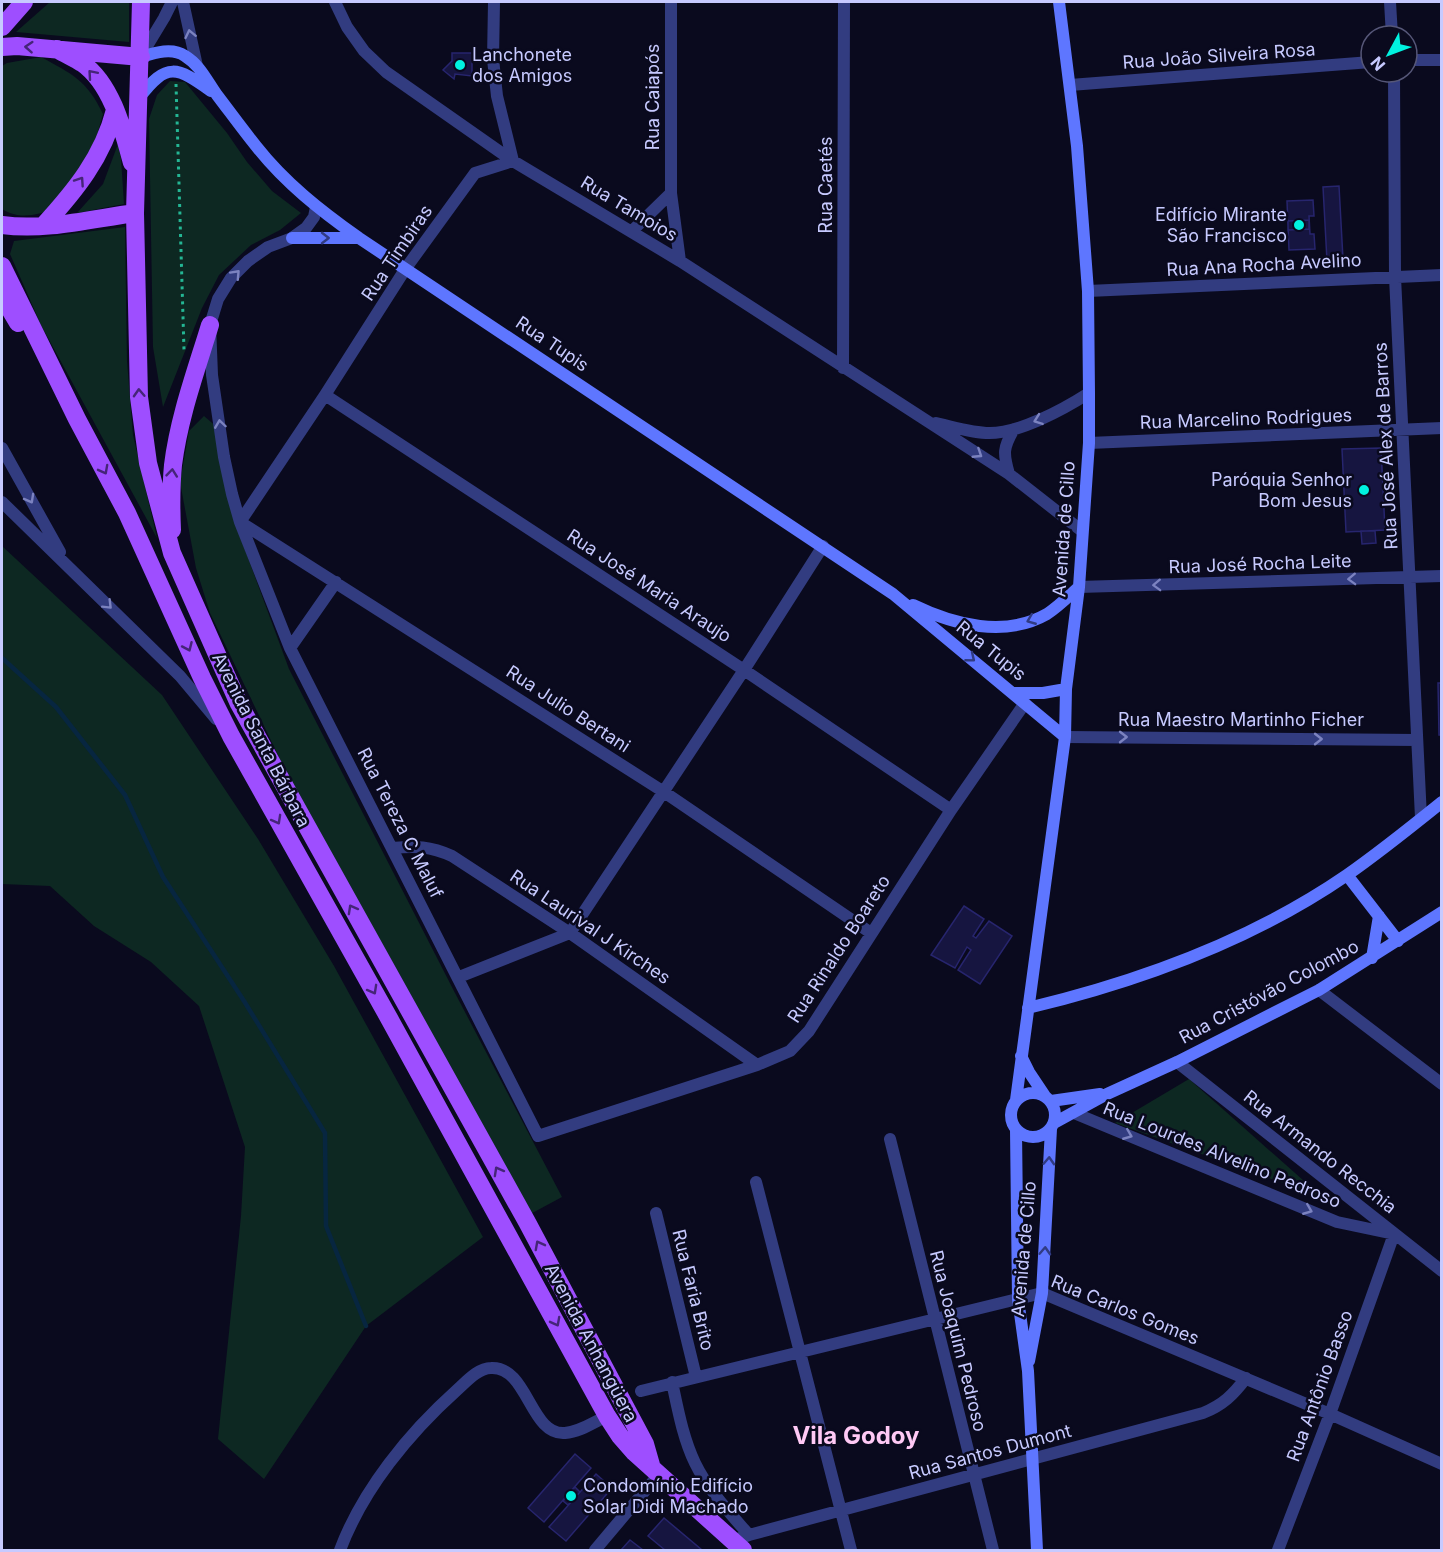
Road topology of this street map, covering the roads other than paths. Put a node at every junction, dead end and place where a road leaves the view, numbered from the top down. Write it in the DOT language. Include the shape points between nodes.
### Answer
graph roads {
  1 [pos="15,2"];
  2 [pos="24,2"];
  3 [pos="141,2"];
  4 [pos="172,2"];
  5 [pos="183,2"];
  6 [pos="335,2"];
  7 [pos="494,2"];
  8 [pos="671,2"];
  9 [pos="844,2"];
  10 [pos="1059,2"];
  11 [pos="1390,2"];
  12 [pos="2,10"];
  13 [pos="1391,24"];
  14 [pos="2,27"];
  15 [pos="2,47"];
  16 [pos="57,49"];
  17 [pos="141,57"];
  18 [pos="1419,60"];
  19 [pos="1442,60"];
  20 [pos="1359,64"];
  21 [pos="197,66"];
  22 [pos="1394,84"];
  23 [pos="1070,85"];
  24 [pos="217,94"];
  25 [pos="139,98"];
  26 [pos="115,110"];
  27 [pos="513,161"];
  28 [pos="136,180"];
  29 [pos="671,193"];
  30 [pos="316,207"];
  31 [pos="135,213"];
  32 [pos="2,225"];
  33 [pos="43,226"];
  34 [pos="632,231"];
  35 [pos="292,238"];
  36 [pos="359,238"];
  37 [pos="680,261"];
  38 [pos="2,266"];
  39 [pos="406,268"];
  40 [pos="1442,275"];
  41 [pos="1395,277"];
  42 [pos="1088,291"];
  43 [pos="2,296"];
  44 [pos="210,325"];
  45 [pos="843,368"];
  46 [pos="1089,393"];
  47 [pos="325,395"];
  48 [pos="77,419"];
  49 [pos="929,422"];
  50 [pos="1442,428"];
  51 [pos="1014,429"];
  52 [pos="1402,430"];
  53 [pos="1089,443"];
  54 [pos="2,448"];
  55 [pos="1010,474"];
  56 [pos="2,502"];
  57 [pos="240,522"];
  58 [pos="1082,531"];
  59 [pos="823,546"];
  60 [pos="172,552"];
  61 [pos="67,564"];
  62 [pos="1442,576"];
  63 [pos="1411,578"];
  64 [pos="336,582"];
  65 [pos="1079,587"];
  66 [pos="893,594"];
  67 [pos="971,626"];
  68 [pos="953,643"];
  69 [pos="290,648"];
  70 [pos="744,670"];
  71 [pos="1066,689"];
  72 [pos="1014,693"];
  73 [pos="1025,704"];
  74 [pos="231,736"];
  75 [pos="1065,737"];
  76 [pos="1417,740"];
  77 [pos="664,792"];
  78 [pos="1442,802"];
  79 [pos="951,810"];
  80 [pos="1421,818"];
  81 [pos="392,848"];
  82 [pos="1347,875"];
  83 [pos="1442,912"];
  84 [pos="1379,916"];
  85 [pos="570,933"];
  86 [pos="871,933"];
  87 [pos="1398,941"];
  88 [pos="1372,958"];
  89 [pos="459,977"];
  90 [pos="1319,990"];
  91 [pos="1028,1008"];
  92 [pos="1021,1056"];
  93 [pos="1177,1062"];
  94 [pos="757,1065"];
  95 [pos="1442,1084"];
  96 [pos="1107,1094"];
  97 [pos="1048,1099"];
  98 [pos="1016,1100"];
  99 [pos="1074,1113"];
  100 [pos="1052,1126"];
  101 [pos="1016,1130"];
  102 [pos="538,1136"];
  103 [pos="890,1139"];
  104 [pos="756,1182"];
  105 [pos="656,1213"];
  106 [pos="527,1222"];
  107 [pos="508,1234"];
  108 [pos="1394,1234"];
  109 [pos="1442,1271"];
  110 [pos="1042,1293"];
  111 [pos="1018,1299"];
  112 [pos="934,1319"];
  113 [pos="800,1352"];
  114 [pos="1028,1371"];
  115 [pos="696,1377"];
  116 [pos="1246,1378"];
  117 [pos="672,1382"];
  118 [pos="641,1391"];
  119 [pos="1330,1414"];
  120 [pos="607,1416"];
  121 [pos="1031,1459"];
  122 [pos="1442,1464"];
  123 [pos="655,1469"];
  124 [pos="973,1475"];
  125 [pos="840,1511"];
  126 [pos="741,1542"];
  127 [pos="340,1551"];
  128 [pos="595,1551"];
  129 [pos="851,1551"];
  130 [pos="993,1551"];
  131 [pos="1037,1551"];
  132 [pos="1278,1551"];
  1 -- 12 [label="main road"];
  2 -- 14 [label="main road"];
  3 -- 17 [label="main road, Avenida Santa Bárbara"];
  4 -- 17 [label="street"];
  21 -- 5 [label="street, Rua Tupis, one-way"];
  6 -- 27 [label="street, Rua Tamoios" via="346,27 386,72"];
  7 -- 27 [label="street" via="497,96"];
  8 -- 29 [label="street, Rua Caiapós"];
  9 -- 45 [label="street, Rua Caetés"];
  10 -- 23 [label="street, Avenida de Cillo"];
  11 -- 13 [label="street"];
  16 -- 15 [label="main road, one-way"];
  16 -- 17 [label="main road"];
  26 -- 16 [label="main road, one-way" via="104,87 84,64"];
  17 -- 21 [label="street, Rua Tupis" via="172,52 184,55"];
  17 -- 25 [label="main road, Avenida Santa Bárbara"];
  18 -- 19 [label="street"];
  20 -- 23 [label="street, Rua João Silveira Rosa"];
  21 -- 24 [label="street, Rua Tupis"];
  22 -- 41 [label="street, Rua José Alex de Barros"];
  23 -- 42 [label="street, Avenida de Cillo"];
  24 -- 25 [label="street, Rua Tupis" via="176,70 154,80"];
  24 -- 30 [label="street, Rua Tupis" via="257,148"];
  25 -- 28 [label="main road, Avenida Santa Bárbara"];
  26 -- 28 [label="main road"];
  33 -- 26 [label="main road, one-way" via="96,158"];
  27 -- 34 [label="street, Rua Tamoios"];
  27 -- 39 [label="street, Rua Timbiras" via="475,173"];
  28 -- 31 [label="main road, Avenida Santa Bárbara"];
  29 -- 34 [label="street"];
  29 -- 37 [label="street, Rua Caiapós"];
  30 -- 35 [label="street" via="314,218"];
  30 -- 36 [label="street, Rua Tupis"];
  31 -- 33 [label="main road"];
  60 -- 31 [label="main road, Avenida Santa Bárbara, one-way" via="150,474 139,397"];
  32 -- 33 [label="main road"];
  34 -- 37 [label="street, Rua Tamoios"];
  35 -- 36 [label="street, one-way"];
  44 -- 35 [label="street, one-way" via="218,299 231,278 268,247"];
  36 -- 39 [label="street, Rua Tupis"];
  37 -- 45 [label="street, Rua Tamoios"];
  38 -- 48 [label="main road, Avenida Santa Bárbara"];
  39 -- 47 [label="street, Rua Timbiras"];
  39 -- 59 [label="street, Rua Tupis"];
  40 -- 41 [label="street, Rua Ana Rocha Avelino"];
  41 -- 42 [label="street, Rua Ana Rocha Avelino"];
  41 -- 52 [label="street, Rua José Alex de Barros"];
  42 -- 46 [label="street, Avenida de Cillo"];
  43 -- 48 [label="main road"];
  57 -- 44 [label="street, Rua Tereza C Maluf, one-way" via="224,457 212,375"];
  60 -- 44 [label="main road, one-way" via="174,462"];
  45 -- 49 [label="street, Rua Tamoios"];
  46 -- 51 [label="street, Rua Tamoios, one-way" via="1047,417"];
  46 -- 53 [label="street, Avenida de Cillo"];
  47 -- 57 [label="street, Rua Timbiras"];
  47 -- 70 [label="street, Rua José Maria Araujo"];
  48 -- 74 [label="main road, Avenida Santa Bárbara, one-way" via="127,513"];
  49 -- 51 [label="street, Rua Tamoios" via="988,434"];
  49 -- 55 [label="street, Rua Tamoios, one-way"];
  50 -- 52 [label="street, Rua Marcelino Rodrigues"];
  51 -- 55 [label="street" via="1004,456"];
  52 -- 53 [label="street, Rua Marcelino Rodrigues"];
  52 -- 63 [label="street, Rua José Alex de Barros"];
  53 -- 58 [label="street, Avenida de Cillo"];
  54 -- 61 [label="street, one-way"];
  55 -- 58 [label="street, Rua Tamoios"];
  56 -- 61 [label="street"];
  57 -- 64 [label="street, Rua Julio Bertani"];
  57 -- 69 [label="street, Rua Tereza C Maluf"];
  58 -- 65 [label="street, Avenida de Cillo"];
  59 -- 66 [label="street, Rua Tupis"];
  59 -- 70 [label="street"];
  106 -- 60 [label="main road, Avenida Santa Bárbara, one-way" via="249,724"];
  61 -- 74 [label="street, one-way" via="180,676"];
  62 -- 63 [label="street, Rua José Rocha Leite"];
  63 -- 65 [label="street, Rua José Rocha Leite, one-way"];
  63 -- 76 [label="street, Rua José Alex de Barros"];
  64 -- 69 [label="street"];
  64 -- 77 [label="street, Rua Julio Bertani"];
  65 -- 67 [label="street, Rua Tupis, one-way" via="1047,614 1024,623 1000,628"];
  65 -- 71 [label="street, Avenida de Cillo"];
  66 -- 67 [label="street, Rua Tupis" via="935,616"];
  66 -- 68 [label="street, Rua Tupis"];
  67 -- 68 [label="street" via="963,629"];
  68 -- 72 [label="street, Rua Tupis, one-way"];
  69 -- 81 [label="street, Rua Tereza C Maluf"];
  70 -- 77 [label="street"];
  70 -- 79 [label="street, Rua José Maria Araujo"];
  71 -- 72 [label="street"];
  71 -- 75 [label="street, Avenida de Cillo"];
  72 -- 73 [label="street, Rua Tupis"];
  73 -- 75 [label="street, Rua Tupis"];
  73 -- 79 [label="street, Rua Rinaldo Boareto"];
  74 -- 107 [label="main road, Avenida Santa Bárbara, one-way"];
  75 -- 76 [label="street, Rua Maestro Martinho Ficher, one-way"];
  75 -- 91 [label="street, Avenida de Cillo"];
  76 -- 80 [label="street, Rua José Alex de Barros"];
  77 -- 85 [label="street"];
  77 -- 86 [label="street, Rua Julio Bertani"];
  78 -- 80 [label="street"];
  79 -- 86 [label="street, Rua Rinaldo Boareto"];
  80 -- 82 [label="street"];
  81 -- 85 [label="street, Rua Laurival J Kirches" via="435,848 452,856"];
  81 -- 89 [label="street, Rua Tereza C Maluf"];
  82 -- 84 [label="street"];
  82 -- 91 [label="street" via="1235,939 1092,992"];
  83 -- 87 [label="street, Rua Cristóvão Colombo"];
  84 -- 87 [label="street"];
  84 -- 88 [label="street"];
  85 -- 89 [label="street"];
  85 -- 94 [label="street, Rua Laurival J Kirches"];
  86 -- 94 [label="street, Rua Rinaldo Boareto" via="809,1031 790,1051"];
  87 -- 88 [label="street, Rua Cristóvão Colombo"];
  88 -- 90 [label="street, Rua Cristóvão Colombo"];
  89 -- 102 [label="street, Rua Tereza C Maluf"];
  90 -- 93 [label="street, Rua Cristóvão Colombo"];
  90 -- 95 [label="street"];
  91 -- 92 [label="street, Avenida de Cillo"];
  92 -- 97 [label="street"];
  92 -- 98 [label="street, Avenida de Cillo"];
  93 -- 96 [label="street, Rua Cristóvão Colombo"];
  93 -- 108 [label="street, Rua Armando Recchia"];
  94 -- 102 [label="street, Rua Rinaldo Boareto"];
  96 -- 97 [label="street, Rua Cristóvão Colombo"];
  96 -- 99 [label="street, Rua Cristóvão Colombo"];
  97 -- 98 [label="street" via="1030,1093"];
  97 -- 100 [label="street" via="1056,1116"];
  98 -- 101 [label="street" via="1011,1111"];
  99 -- 100 [label="street, Rua Cristóvão Colombo"];
  99 -- 108 [label="street, Rua Lourdes Alvelino Pedroso, one-way" via="1337,1222"];
  100 -- 101 [label="street" via="1045,1134 1030,1138"];
  110 -- 100 [label="street, Avenida de Cillo, one-way"];
  101 -- 111 [label="street, Avenida de Cillo"];
  103 -- 112 [label="street, Rua Joaquim Pedroso"];
  104 -- 113 [label="street"];
  105 -- 115 [label="street, Rua Faria Brito"];
  123 -- 106 [label="main road, Avenida Anhangüera, one-way"];
  107 -- 120 [label="main road, Avenida Anhangüera, one-way"];
  108 -- 109 [label="street, Rua Armando Recchia"];
  108 -- 119 [label="street, Rua Antônio Basso"];
  110 -- 111 [label="street, Rua Carlos Gomes"];
  110 -- 114 [label="street, Avenida de Cillo"];
  110 -- 116 [label="street, Rua Carlos Gomes"];
  111 -- 112 [label="street, Rua Carlos Gomes"];
  111 -- 114 [label="street, Avenida de Cillo"];
  112 -- 113 [label="street, Rua Carlos Gomes"];
  112 -- 124 [label="street, Rua Joaquim Pedroso"];
  113 -- 115 [label="street, Rua Carlos Gomes"];
  113 -- 125 [label="street"];
  114 -- 121 [label="street, Avenida de Cillo"];
  115 -- 117 [label="street, Rua Carlos Gomes"];
  116 -- 119 [label="street, Rua Carlos Gomes"];
  116 -- 121 [label="street, Rua Santos Dumont" via="1233,1395 1203,1413"];
  117 -- 118 [label="street, Rua Carlos Gomes"];
  117 -- 126 [label="street" via="685,1438 696,1465"];
  119 -- 122 [label="street, Rua Carlos Gomes"];
  119 -- 132 [label="street, Rua Antônio Basso"];
  120 -- 123 [label="main road, Avenida Anhangüera" via="620,1436"];
  120 -- 127 [label="street" via="578,1430 563,1434 552,1431 543,1424 516,1380 505,1371 490,1368 475,1374 401,1448 369,1493"];
  121 -- 124 [label="street, Rua Santos Dumont"];
  121 -- 131 [label="street, Avenida de Cillo"];
  123 -- 126 [label="main road, Avenida Anhangüera"];
  123 -- 128 [label="street"];
  124 -- 125 [label="street, Rua Santos Dumont"];
  124 -- 130 [label="street, Rua Joaquim Pedroso"];
  125 -- 126 [label="street, Rua Santos Dumont"];
  125 -- 129 [label="street"];
}
